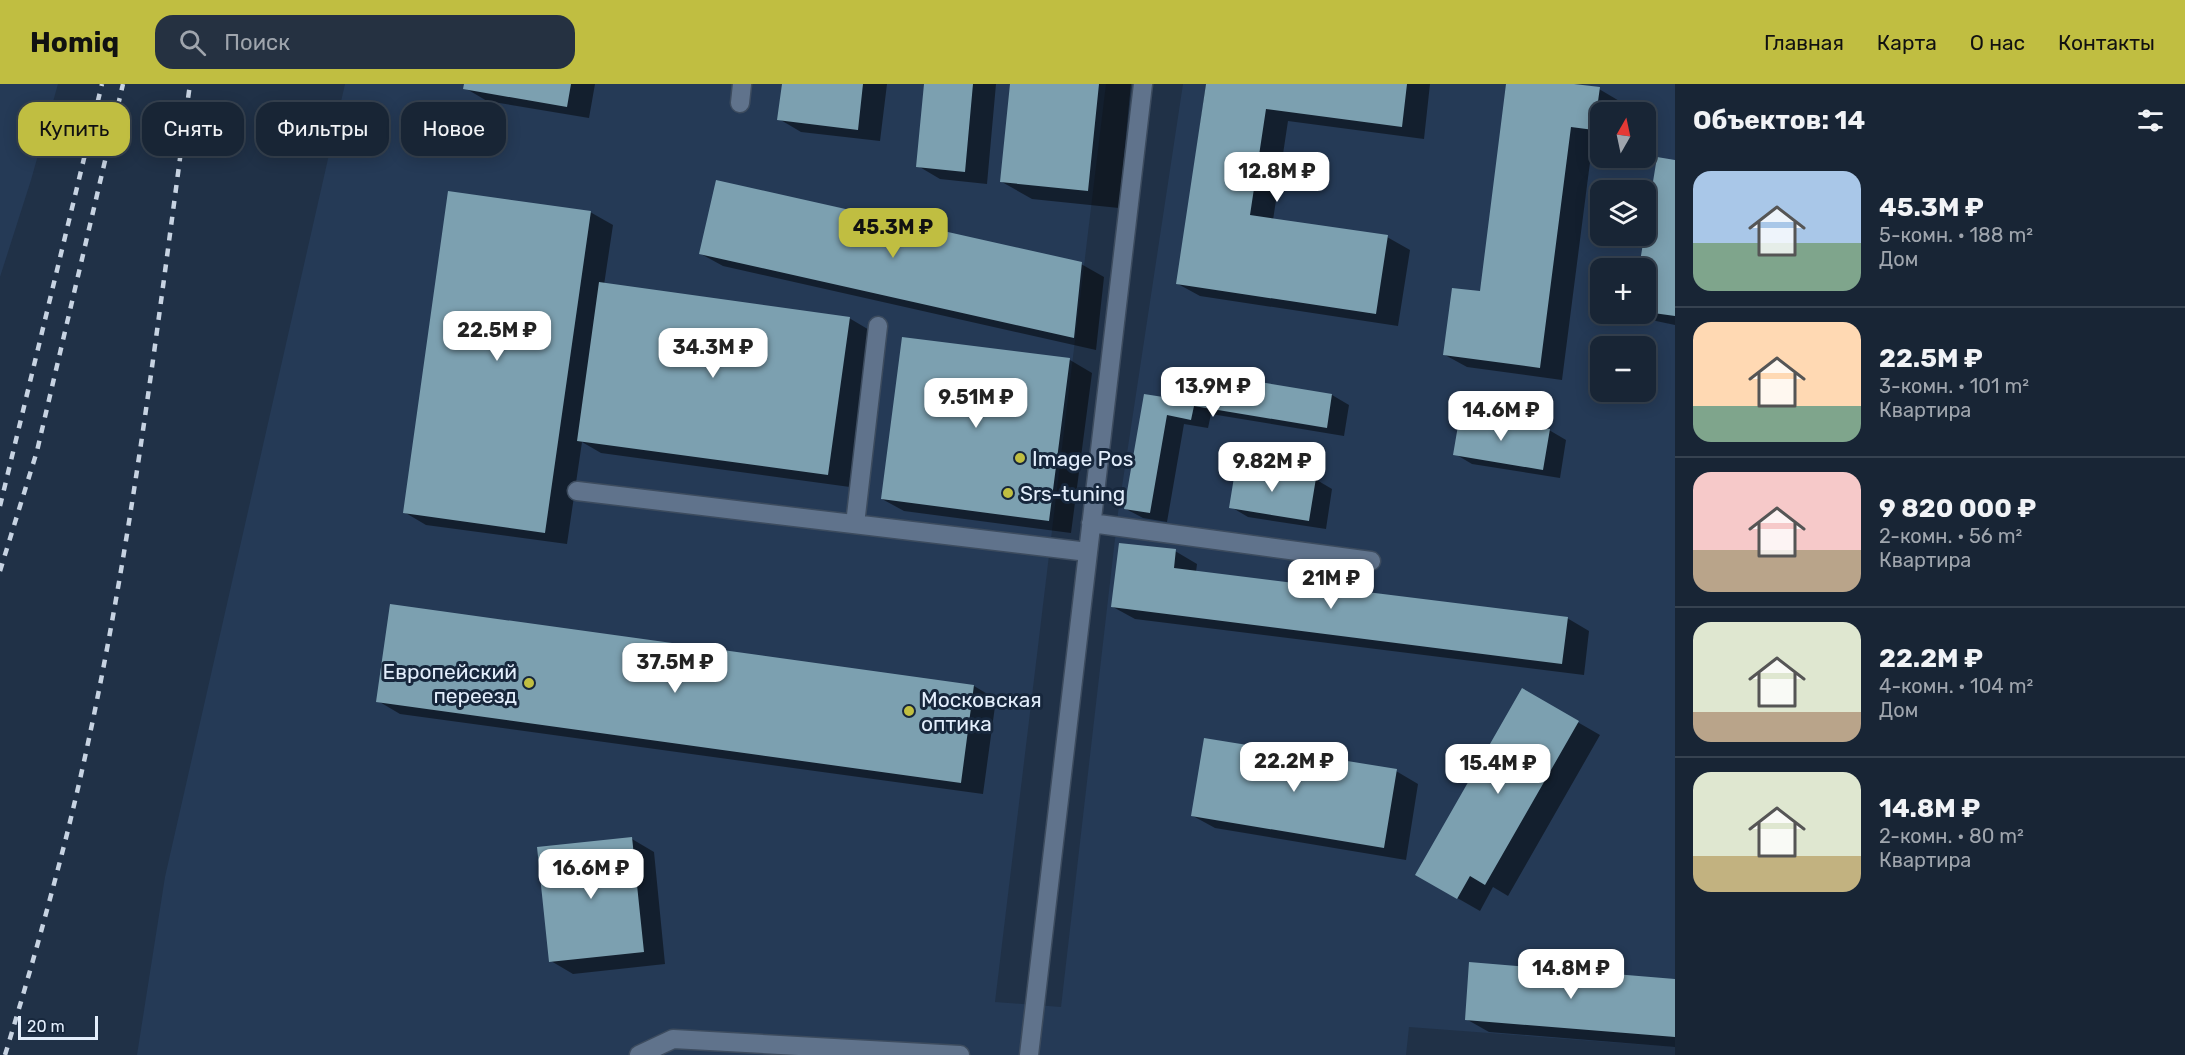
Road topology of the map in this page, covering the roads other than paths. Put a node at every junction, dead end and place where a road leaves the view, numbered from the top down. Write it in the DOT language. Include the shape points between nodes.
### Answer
graph roads {
  1 [pos="742,84"];
  2 [pos="1143,84"];
  3 [pos="740,103"];
  4 [pos="878,326"];
  5 [pos="577,491"];
  6 [pos="1091,523"];
  7 [pos="855,524"];
  8 [pos="1088,552"];
  9 [pos="1371,561"];
  10 [pos="639,1055"];
  11 [pos="960,1055"];
  12 [pos="1029,1055"];
  1 -- 3 [label="street"];
  2 -- 6 [label="street"];
  4 -- 7 [label="street"];
  5 -- 7 [label="street"];
  6 -- 8 [label="street"];
  6 -- 9 [label="street"];
  7 -- 8 [label="street"];
  8 -- 12 [label="street"];
  10 -- 11 [label="street" via="673,1039"];
}
